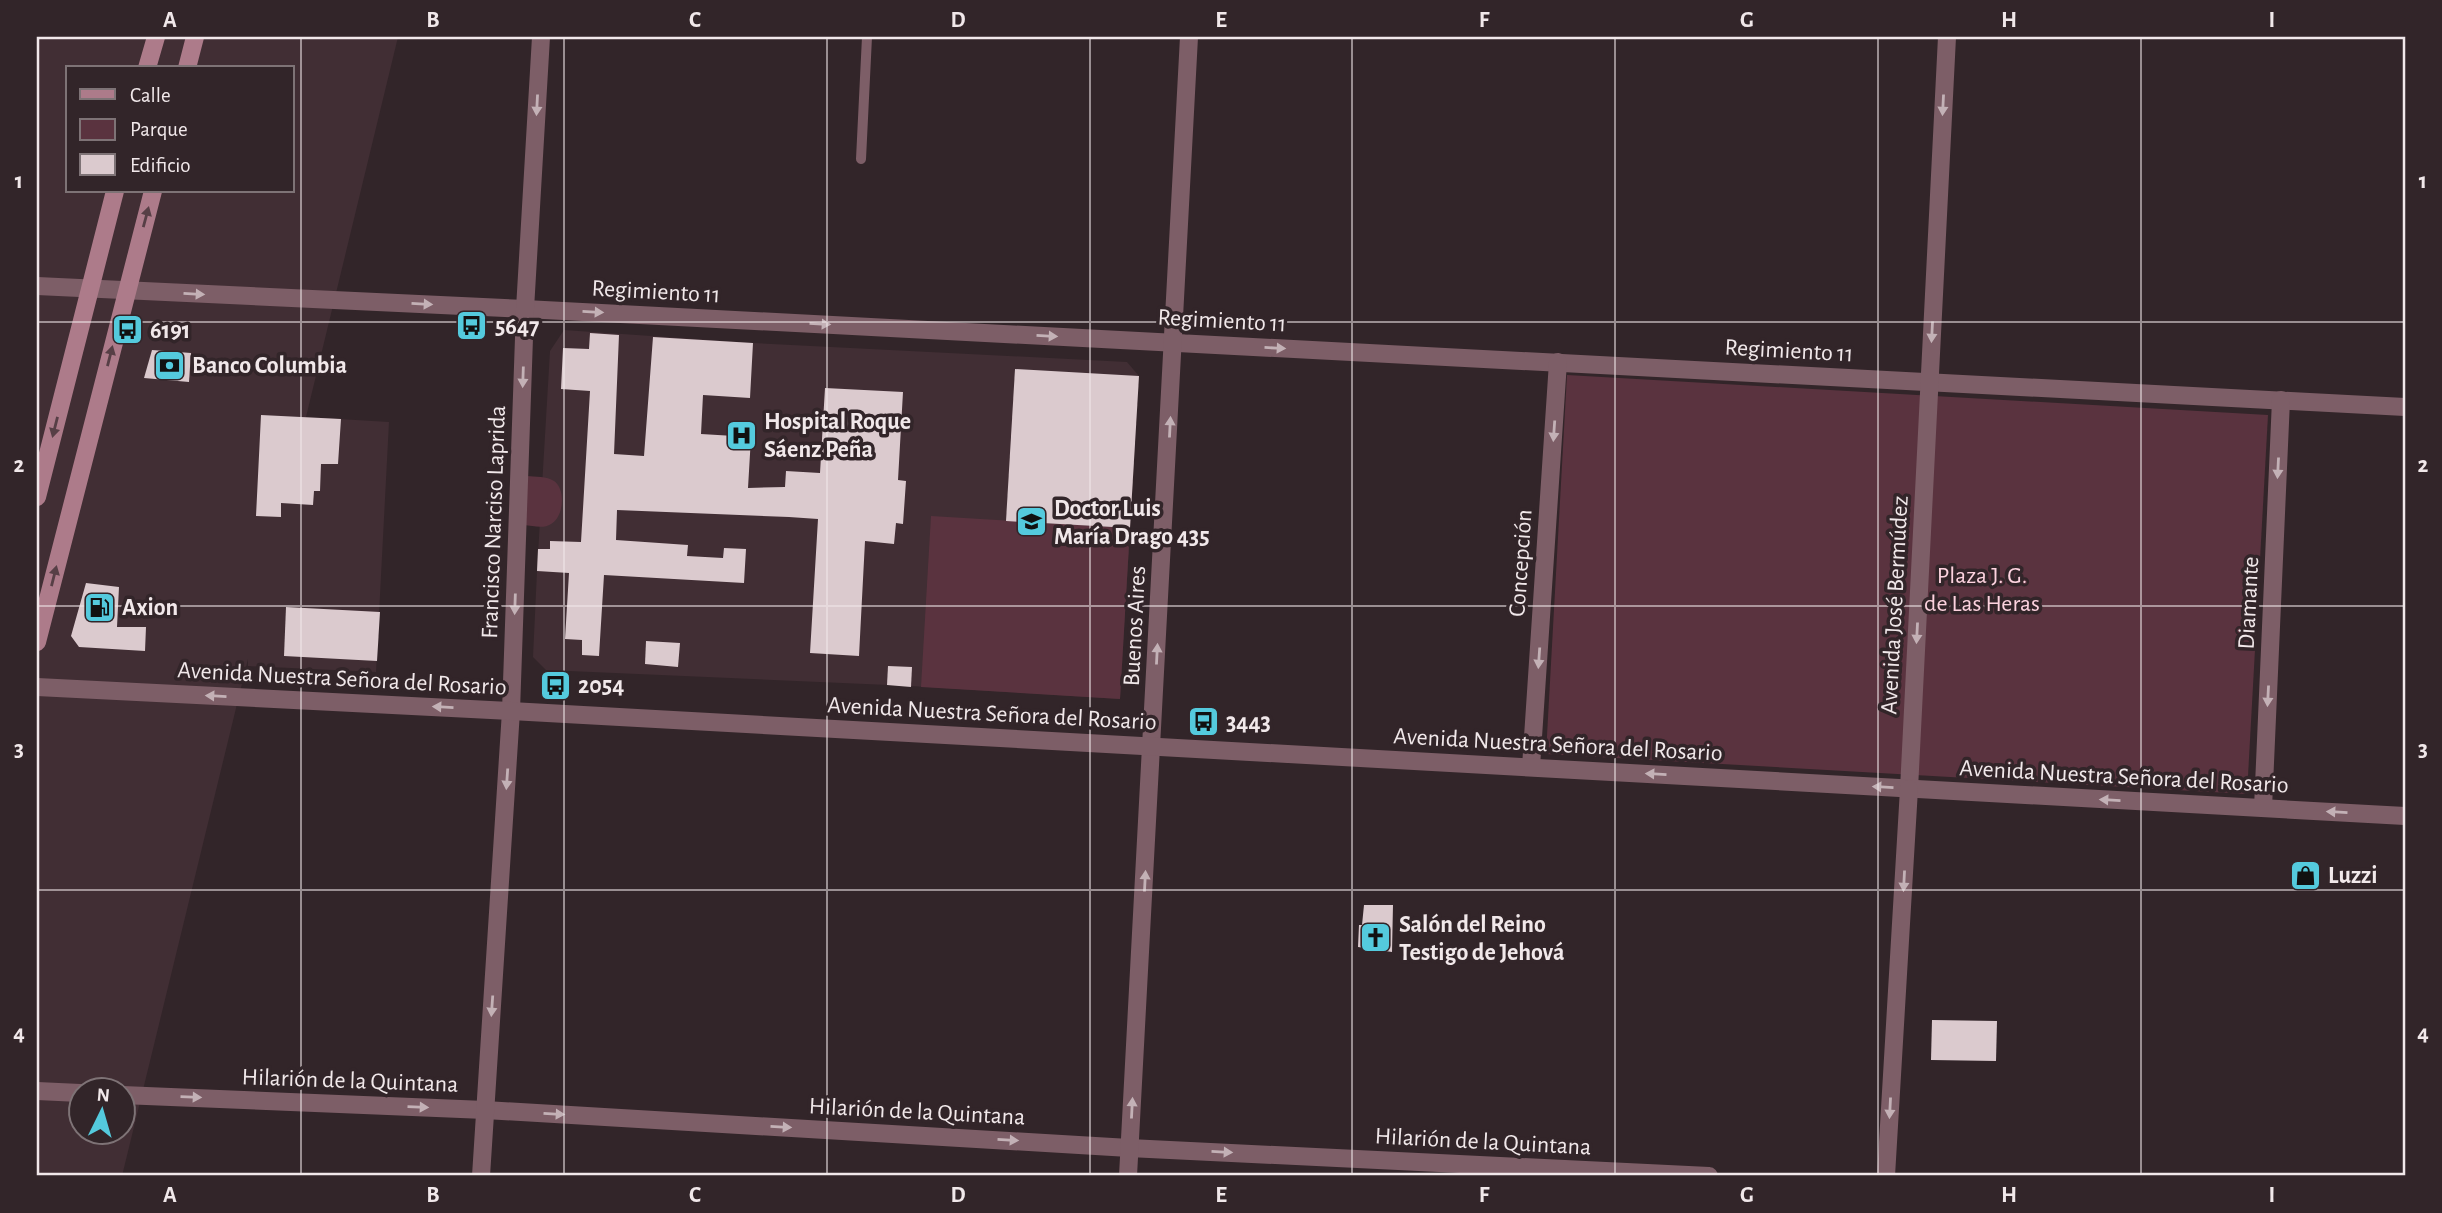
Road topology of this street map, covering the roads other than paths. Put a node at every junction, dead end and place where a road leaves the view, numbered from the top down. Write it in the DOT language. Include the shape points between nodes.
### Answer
graph roads {
  1 [pos="156,37"];
  2 [pos="195,37"];
  3 [pos="541,37"];
  4 [pos="867,37"];
  5 [pos="1189,37"];
  6 [pos="1947,37"];
  7 [pos="148,66"];
  8 [pos="188,66"];
  9 [pos="862,159"];
  10 [pos="115,192"];
  11 [pos="153,192"];
  12 [pos="37,286"];
  13 [pos="90,289"];
  14 [pos="126,291"];
  15 [pos="525,309"];
  16 [pos="1174,342"];
  17 [pos="1558,362"];
  18 [pos="1929,382"];
  19 [pos="2281,400"];
  20 [pos="2405,407"];
  21 [pos="37,497"];
  22 [pos="37,642"];
  23 [pos="37,687"];
  24 [pos="511,711"];
  25 [pos="1152,746"];
  26 [pos="1531,767"];
  27 [pos="1909,789"];
  28 [pos="2263,808"];
  29 [pos="2405,816"];
  30 [pos="37,1091"];
  31 [pos="66,1092"];
  32 [pos="136,1096"];
  33 [pos="485,1110"];
  34 [pos="1129,1148"];
  35 [pos="481,1176"];
  36 [pos="1128,1176"];
  37 [pos="1709,1176"];
  38 [pos="1886,1176"];
  1 -- 7 [label="main road"];
  2 -- 8 [label="main road"];
  3 -- 15 [label="street, Francisco Narciso Laprida, one-way"];
  4 -- 9 [label="lane"];
  5 -- 16 [label="street, Buenos Aires"];
  6 -- 18 [label="street, Avenida José Bermúdez, one-way"];
  10 -- 13 [label="main road"];
  14 -- 11 [label="main road, one-way"];
  12 -- 13 [label="street, Regimiento 11"];
  13 -- 14 [label="street, Regimiento 11"];
  13 -- 21 [label="main road, one-way"];
  14 -- 15 [label="street, Regimiento 11, one-way"];
  22 -- 14 [label="main road, one-way"];
  15 -- 16 [label="street, Regimiento 11, one-way"];
  15 -- 24 [label="street, Francisco Narciso Laprida, one-way"];
  16 -- 17 [label="street, Regimiento 11, one-way"];
  25 -- 16 [label="street, Buenos Aires, one-way"];
  17 -- 18 [label="street, Regimiento 11"];
  17 -- 26 [label="street, Concepción, one-way"];
  18 -- 19 [label="street, Regimiento 11"];
  18 -- 27 [label="street, Avenida José Bermúdez, one-way"];
  19 -- 20 [label="street, Regimiento 11"];
  19 -- 28 [label="street, Diamante, one-way"];
  24 -- 23 [label="street, Avenida Nuestra Señora del Rosario, one-way"];
  24 -- 25 [label="street, Avenida Nuestra Señora del Rosario"];
  24 -- 33 [label="street, Francisco Narciso Laprida, one-way"];
  25 -- 26 [label="street, Avenida Nuestra Señora del Rosario"];
  34 -- 25 [label="street, Buenos Aires, one-way"];
  27 -- 26 [label="street, Avenida Nuestra Señora del Rosario, one-way"];
  28 -- 27 [label="street, Avenida Nuestra Señora del Rosario, one-way"];
  27 -- 38 [label="street, Avenida José Bermúdez, one-way"];
  29 -- 28 [label="street, Avenida Nuestra Señora del Rosario, one-way"];
  30 -- 31 [label="street"];
  32 -- 33 [label="street, Hilarión de la Quintana, one-way"];
  33 -- 34 [label="street, Hilarión de la Quintana, one-way"];
  33 -- 35 [label="street, Francisco Narciso Laprida"];
  34 -- 36 [label="street, Buenos Aires"];
  34 -- 37 [label="street, Hilarión de la Quintana, one-way"];
}
